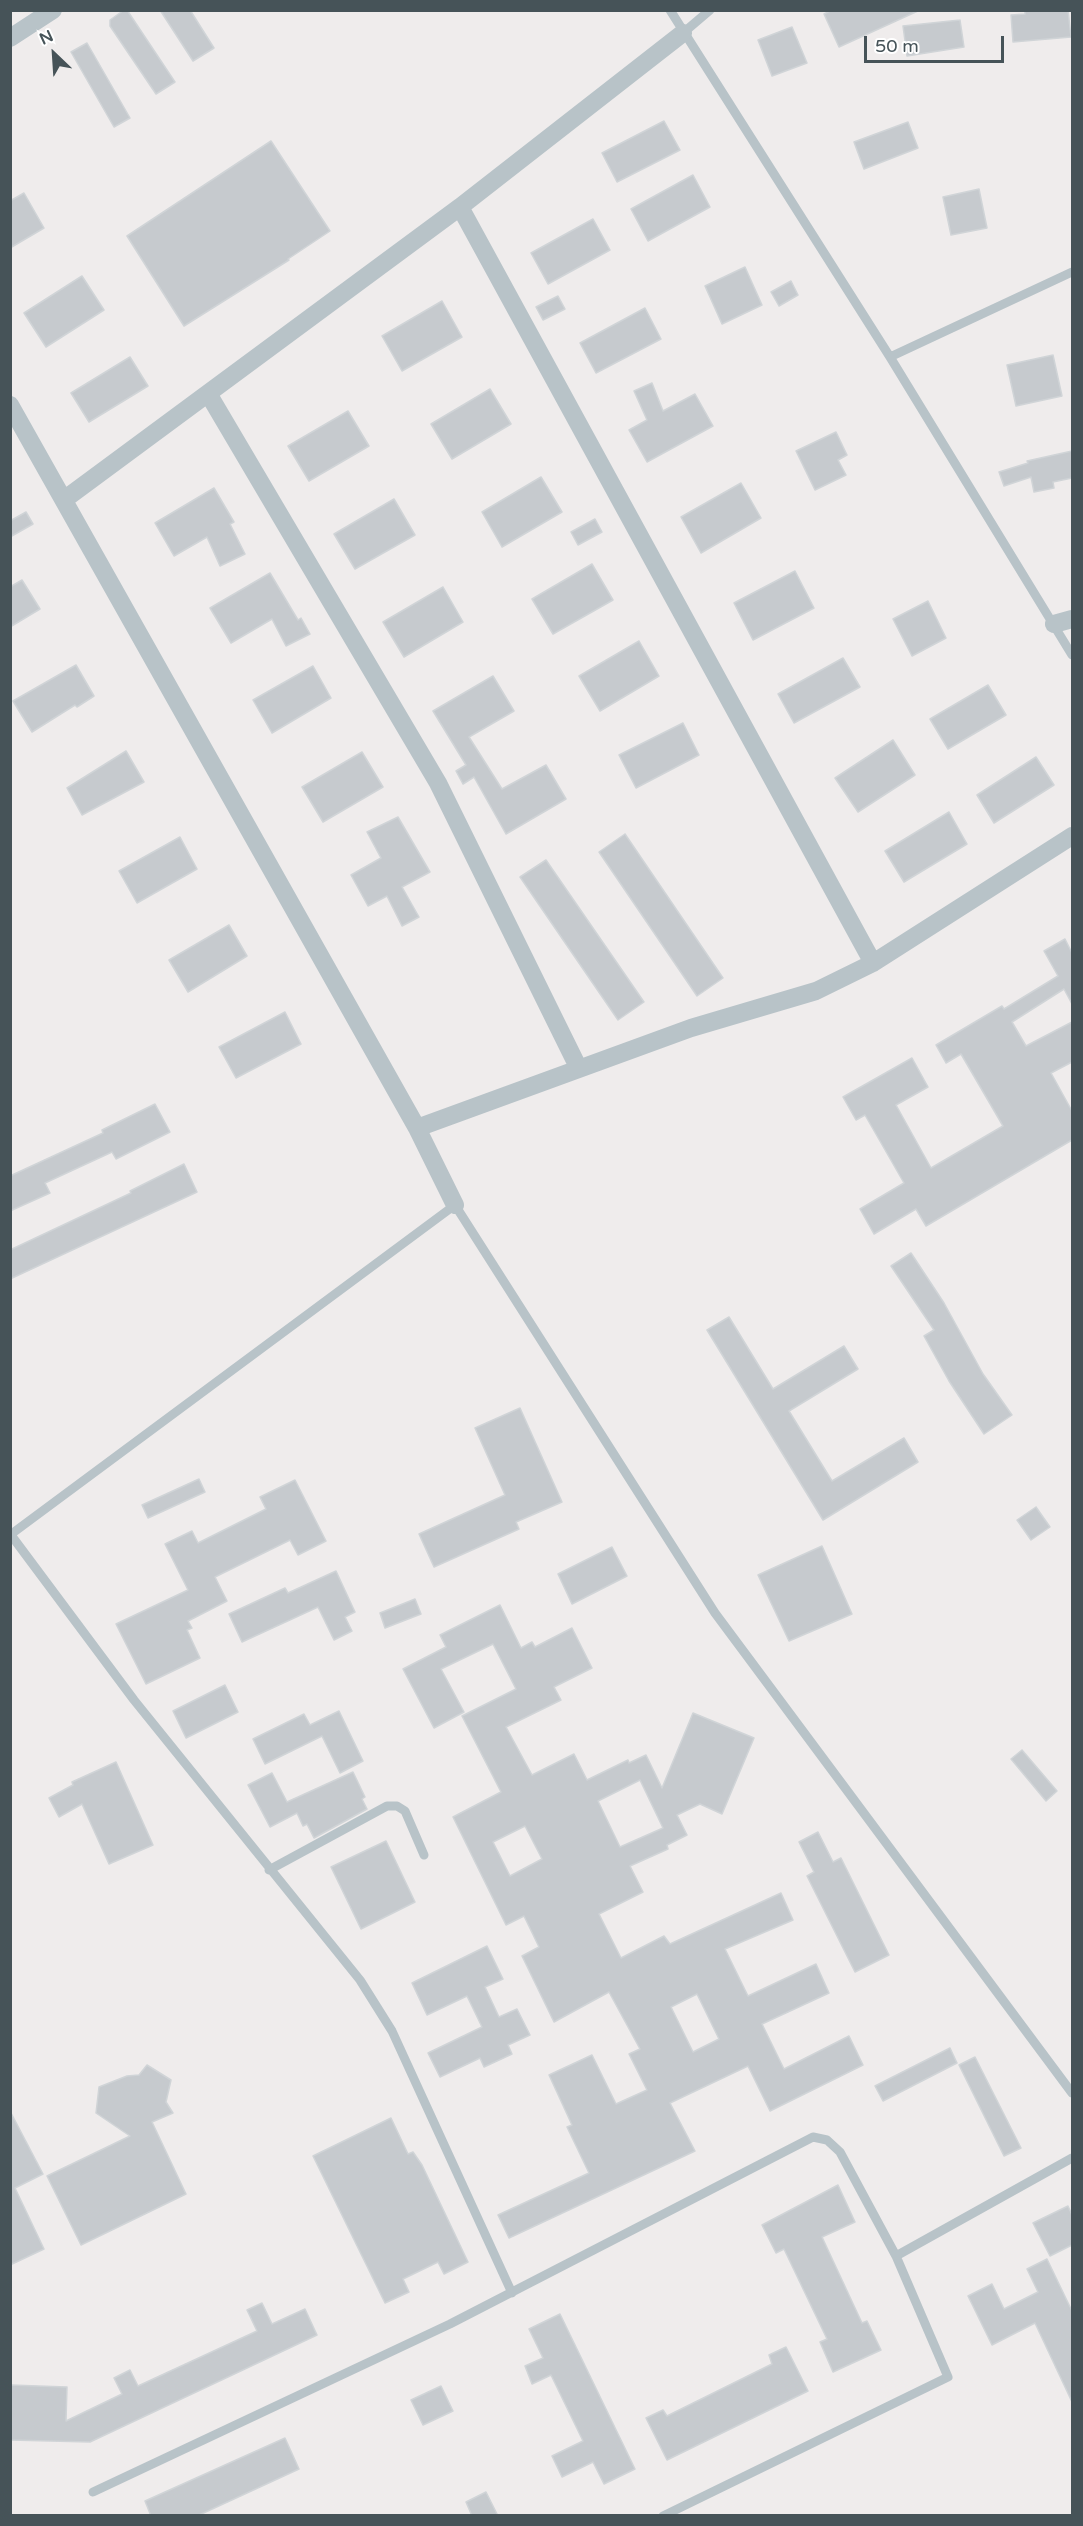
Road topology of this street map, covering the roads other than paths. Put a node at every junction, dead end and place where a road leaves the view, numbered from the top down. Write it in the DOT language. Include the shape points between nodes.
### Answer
graph roads {
  1 [pos="53,10"];
  2 [pos="670,10"];
  3 [pos="710,10"];
  4 [pos="683,33"];
  5 [pos="10,38"];
  6 [pos="460,207"];
  7 [pos="1072,272"];
  8 [pos="890,357"];
  9 [pos="208,395"];
  10 [pos="10,405"];
  11 [pos="65,499"];
  12 [pos="1072,619"];
  13 [pos="1054,624"];
  14 [pos="1072,655"];
  15 [pos="1072,836"];
  16 [pos="873,963"];
  17 [pos="579,1069"];
  18 [pos="417,1128"];
  19 [pos="455,1205"];
  20 [pos="11,1535"];
  21 [pos="424,1855"];
  22 [pos="269,1870"];
  23 [pos="1072,2093"];
  24 [pos="1072,2158"];
  25 [pos="896,2256"];
  26 [pos="512,2293"];
  27 [pos="93,2492"];
  28 [pos="663,2516"];
  1 -- 5 [label="street"];
  2 -- 4 [label="lane"];
  3 -- 4 [label="lane"];
  4 -- 6 [label="street"];
  4 -- 8 [label="lane"];
  6 -- 9 [label="street"];
  6 -- 16 [label="street"];
  7 -- 8 [label="lane"];
  8 -- 13 [label="lane"];
  9 -- 11 [label="street"];
  9 -- 17 [label="street" via="438,783"];
  10 -- 11 [label="street"];
  11 -- 18 [label="street"];
  12 -- 13 [label="street"];
  13 -- 14 [label="lane"];
  15 -- 16 [label="street"];
  16 -- 17 [label="street" via="816,991 692,1028"];
  17 -- 18 [label="street"];
  18 -- 19 [label="street"];
  19 -- 20 [label="lane"];
  19 -- 23 [label="lane" via="715,1613"];
  20 -- 22 [label="lane" via="134,1700"];
  21 -- 22 [label="lane" via="405,1811 387,1806"];
  22 -- 26 [label="lane" via="360,1980 392,2031"];
  24 -- 25 [label="lane"];
  25 -- 26 [label="lane" via="840,2152 827,2139 813,2137"];
  25 -- 28 [label="lane" via="948,2377"];
  26 -- 27 [label="lane"];
}
